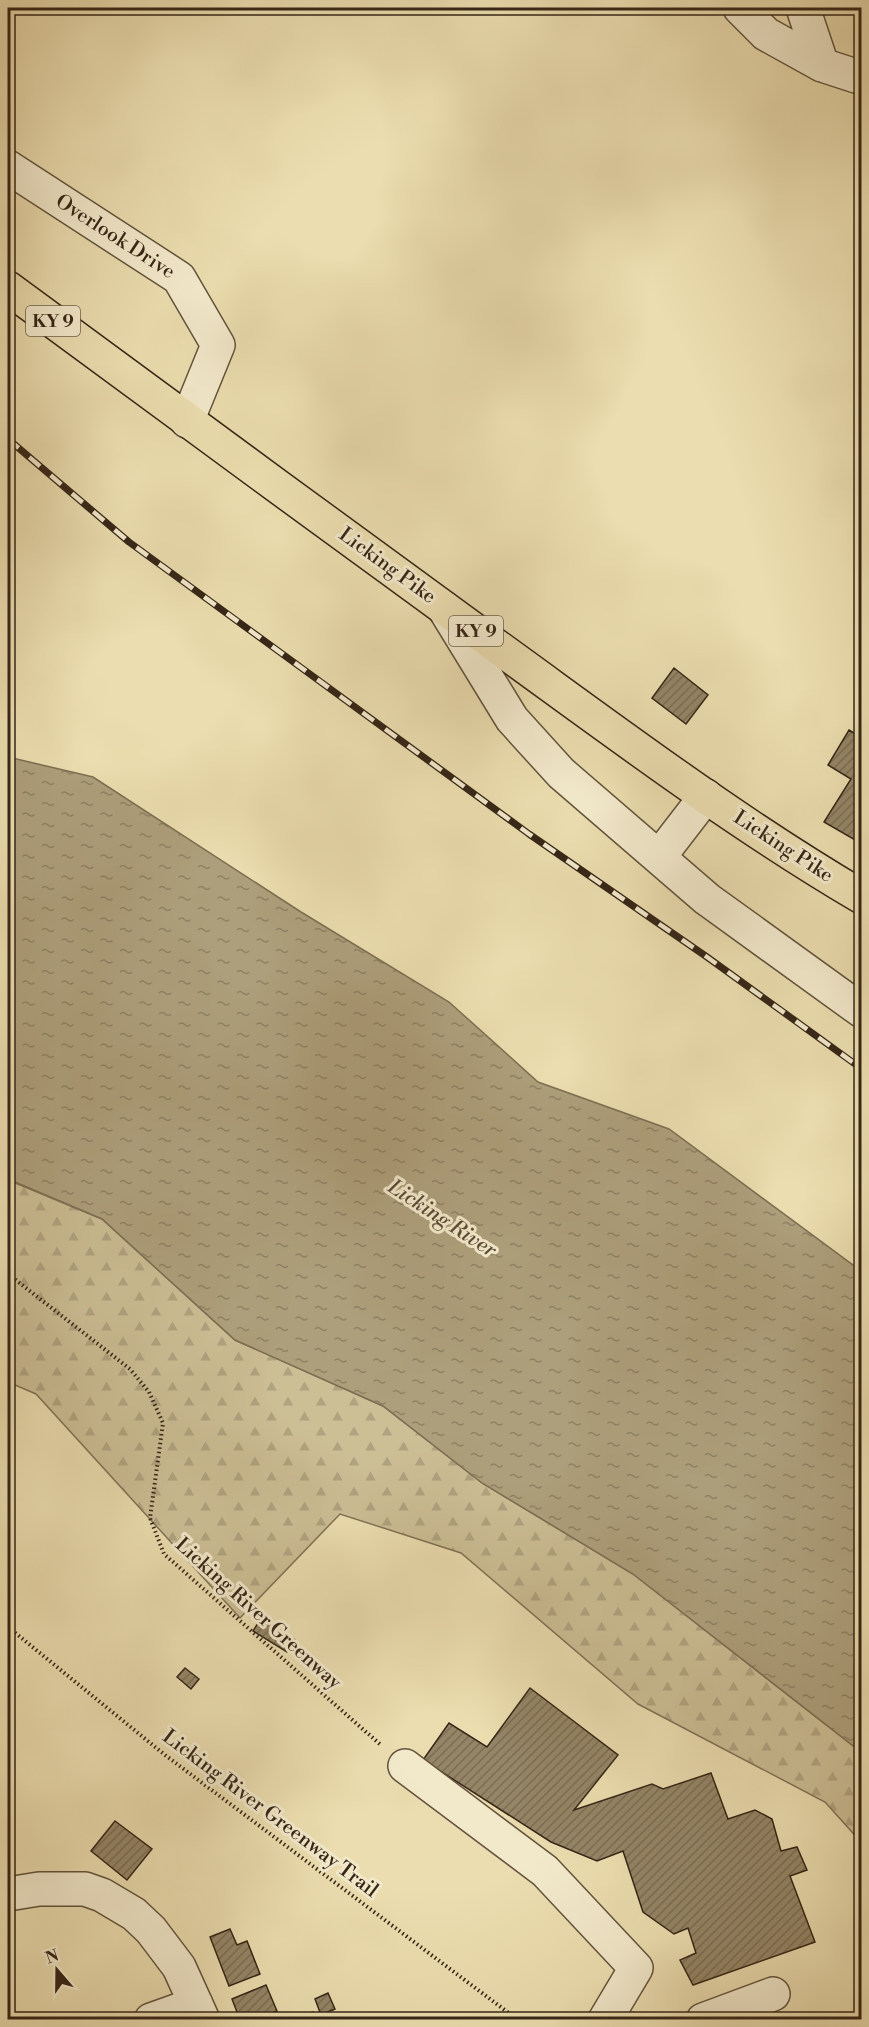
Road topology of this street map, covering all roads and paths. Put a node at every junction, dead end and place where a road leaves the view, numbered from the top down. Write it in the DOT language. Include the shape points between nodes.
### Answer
graph roads {
  1 [pos="740,8"];
  2 [pos="803,8"];
  3 [pos="822,65"];
  4 [pos="861,78"];
  5 [pos="8,167"];
  6 [pos="8,288"];
  7 [pos="187,421"];
  8 [pos="444,608"];
  9 [pos="706,796"];
  10 [pos="659,857"];
  11 [pos="861,897"];
  12 [pos="861,1011"];
  13 [pos="8,1274"];
  14 [pos="8,1627"];
  15 [pos="405,1766"];
  16 [pos="8,1894"];
  17 [pos="773,1994"];
  18 [pos="200,2012"];
  19 [pos="151,2019"];
  20 [pos="518,2019"];
  21 [pos="606,2019"];
  22 [pos="703,2019"];
  1 -- 3 [label="street" via="766,34"];
  2 -- 3 [label="street"];
  3 -- 4 [label="street"];
  5 -- 7 [label="street, Overlook Drive" via="179,278 218,345"];
  6 -- 7 [label="main road, Licking Pike / KY 9"];
  7 -- 8 [label="main road, Licking Pike / KY 9"];
  8 -- 9 [label="main road, Licking Pike / KY 9"];
  8 -- 10 [label="street" via="512,719 561,773"];
  9 -- 10 [label="street"];
  9 -- 11 [label="main road, Licking Pike / KY 9"];
  10 -- 12 [label="street" via="706,899"];
  13 -- 15 [label="path, Licking River Greenway" via="130,1369 149,1392 163,1423 150,1518 164,1554"];
  14 -- 20 [label="path, Licking River Greenway Trail" via="165,1755"];
  15 -- 21 [label="street" via="545,1871 636,1968"];
  16 -- 18 [label="street" via="85,1889 134,1914 179,1967"];
  17 -- 22 [label="street"];
  18 -- 19 [label="street"];
}
